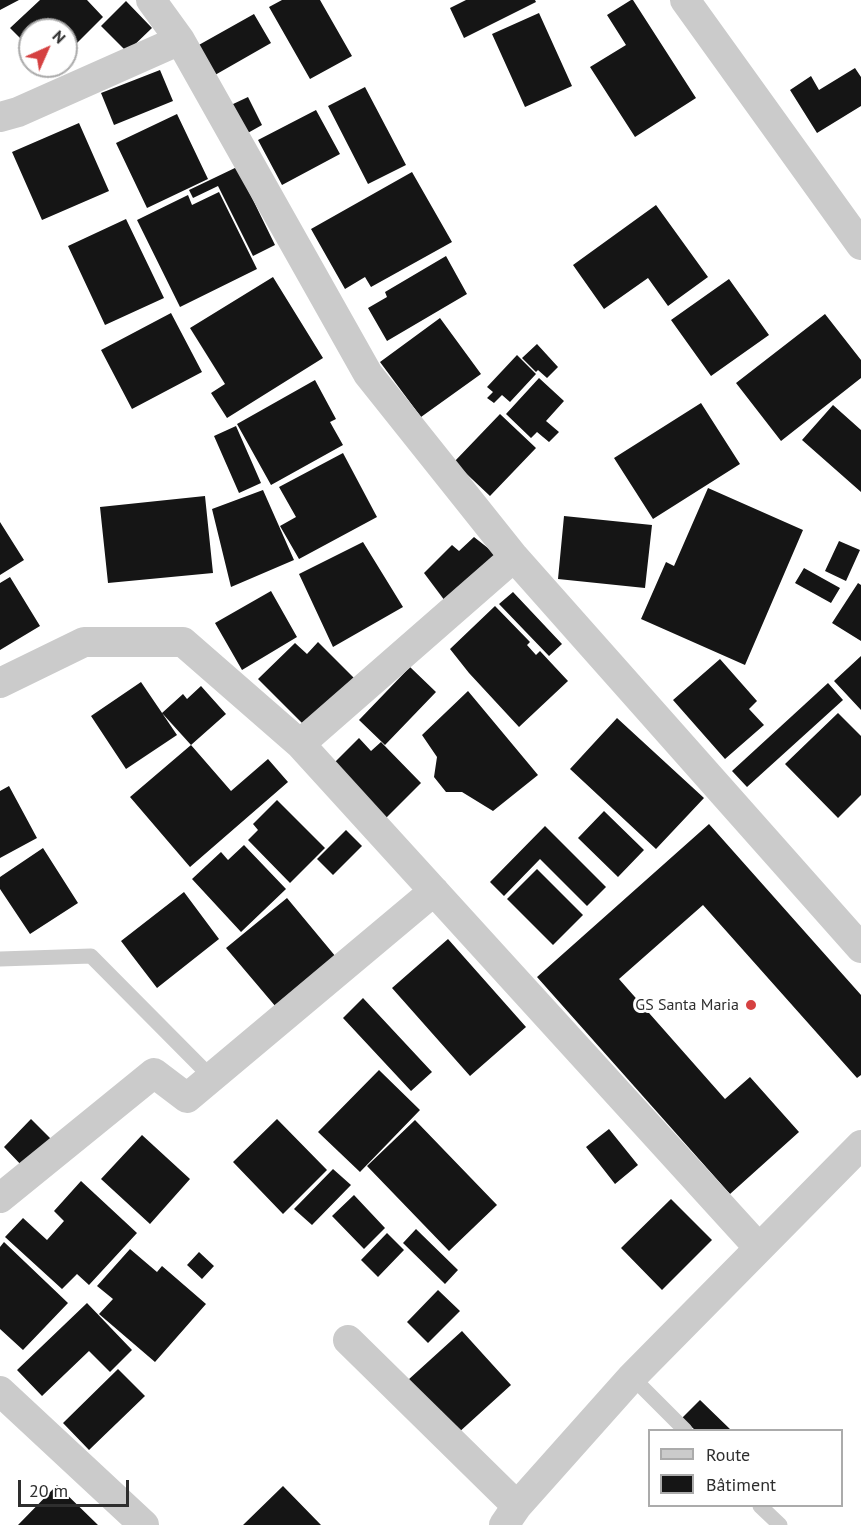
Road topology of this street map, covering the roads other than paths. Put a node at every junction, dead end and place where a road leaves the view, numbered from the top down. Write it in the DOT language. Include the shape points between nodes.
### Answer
graph roads {
  1 [pos="151,0"];
  2 [pos="685,0"];
  3 [pos="180,40"];
  4 [pos="0,117"];
  5 [pos="861,245"];
  6 [pos="514,557"];
  7 [pos="0,683"];
  8 [pos="300,744"];
  9 [pos="434,891"];
  10 [pos="861,948"];
  11 [pos="0,959"];
  12 [pos="212,1077"];
  13 [pos="856,1161"];
  14 [pos="0,1198"];
  15 [pos="759,1248"];
  16 [pos="348,1341"];
  17 [pos="632,1377"];
  18 [pos="0,1390"];
  19 [pos="683,1429"];
  20 [pos="761,1507"];
  21 [pos="509,1519"];
  22 [pos="144,1525"];
  23 [pos="780,1525"];
  1 -- 3 [label="street"];
  2 -- 5 [label="street"];
  3 -- 4 [label="street"];
  3 -- 6 [label="street" via="368,374"];
  6 -- 8 [label="street"];
  6 -- 10 [label="street"];
  7 -- 8 [label="street" via="84,642 183,642"];
  8 -- 9 [label="street"];
  9 -- 12 [label="street"];
  9 -- 15 [label="street"];
  11 -- 12 [label="lane" via="91,956"];
  12 -- 14 [label="street" via="187,1098 154,1073"];
  13 -- 15 [label="street"];
  15 -- 17 [label="street"];
  16 -- 21 [label="street"];
  17 -- 19 [label="lane"];
  17 -- 21 [label="street"];
  18 -- 22 [label="street"];
  20 -- 23 [label="lane"];
}
